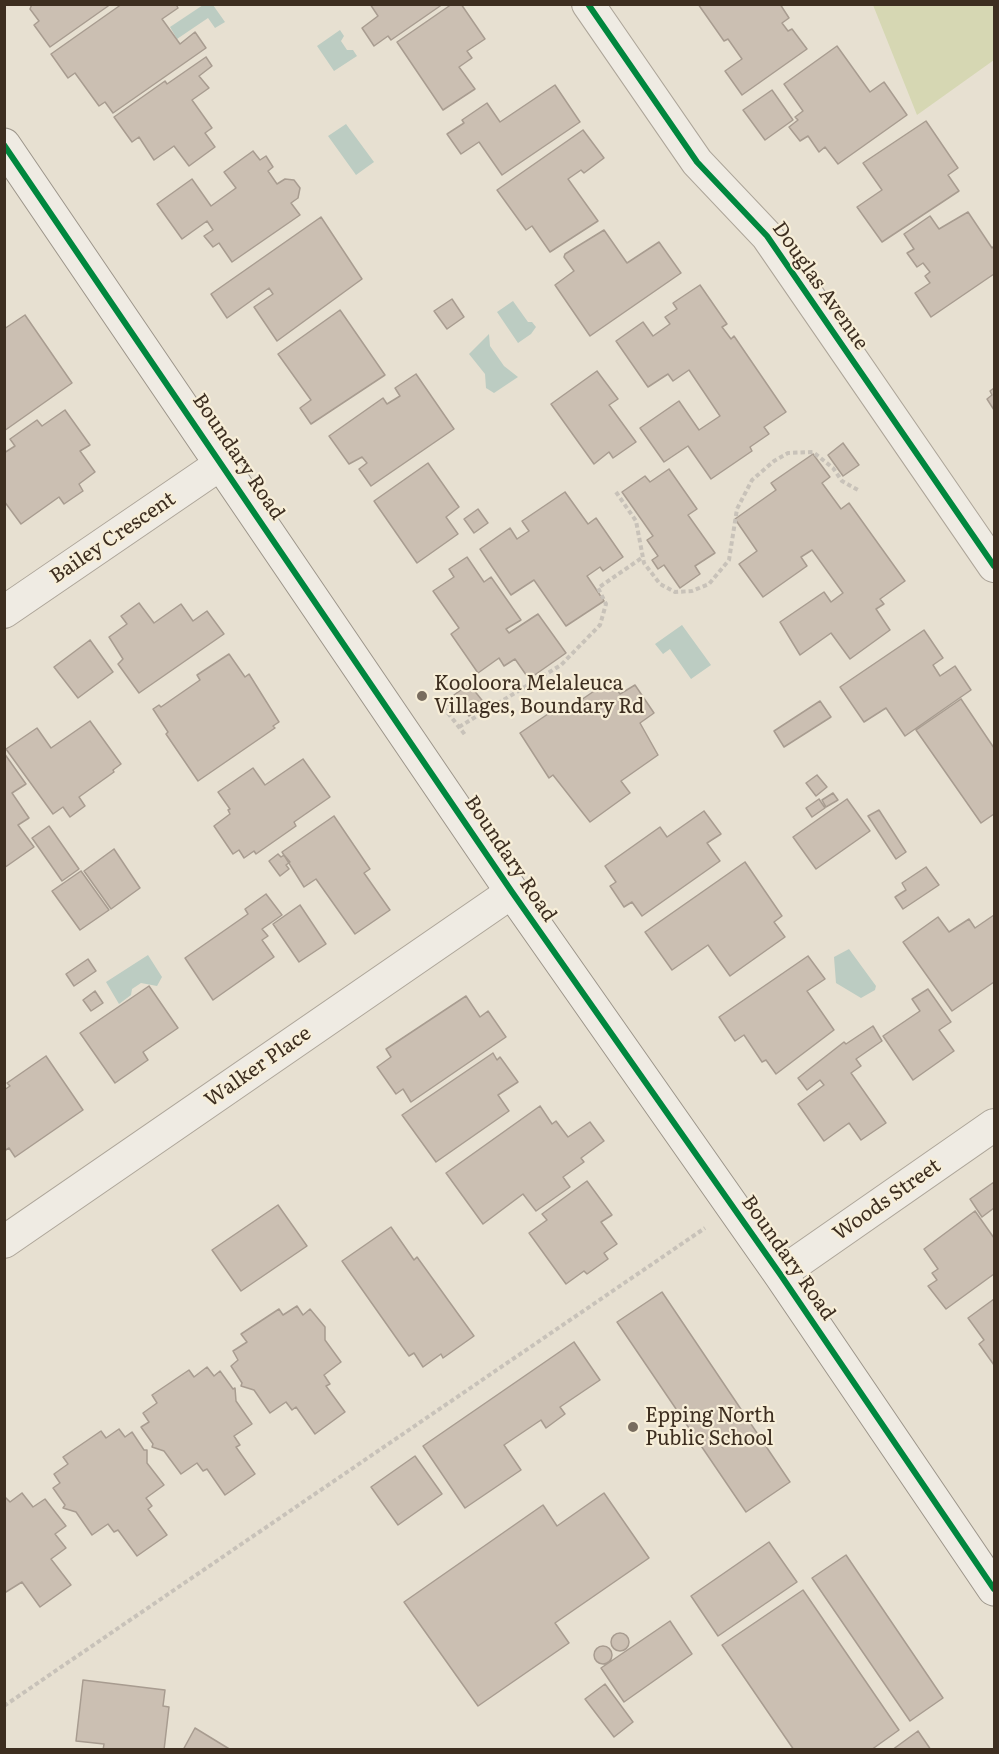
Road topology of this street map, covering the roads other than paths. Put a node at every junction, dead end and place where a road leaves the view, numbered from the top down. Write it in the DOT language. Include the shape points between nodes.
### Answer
graph roads {
  1 [pos="588,4"];
  2 [pos="4,145"];
  3 [pos="222,463"];
  4 [pos="994,566"];
  5 [pos="4,612"];
  6 [pos="512,892"];
  7 [pos="994,1125"];
  8 [pos="4,1242"];
  9 [pos="780,1274"];
  10 [pos="994,1588"];
  1 -- 4 [label="street, Douglas Avenue" via="697,162 767,236"];
  2 -- 3 [label="street, Boundary Road"];
  3 -- 5 [label="street, Bailey Crescent"];
  3 -- 6 [label="street, Boundary Road"];
  6 -- 8 [label="street, Walker Place"];
  6 -- 9 [label="street, Boundary Road"];
  7 -- 9 [label="street, Woods Street"];
  9 -- 10 [label="street, Boundary Road"];
}
